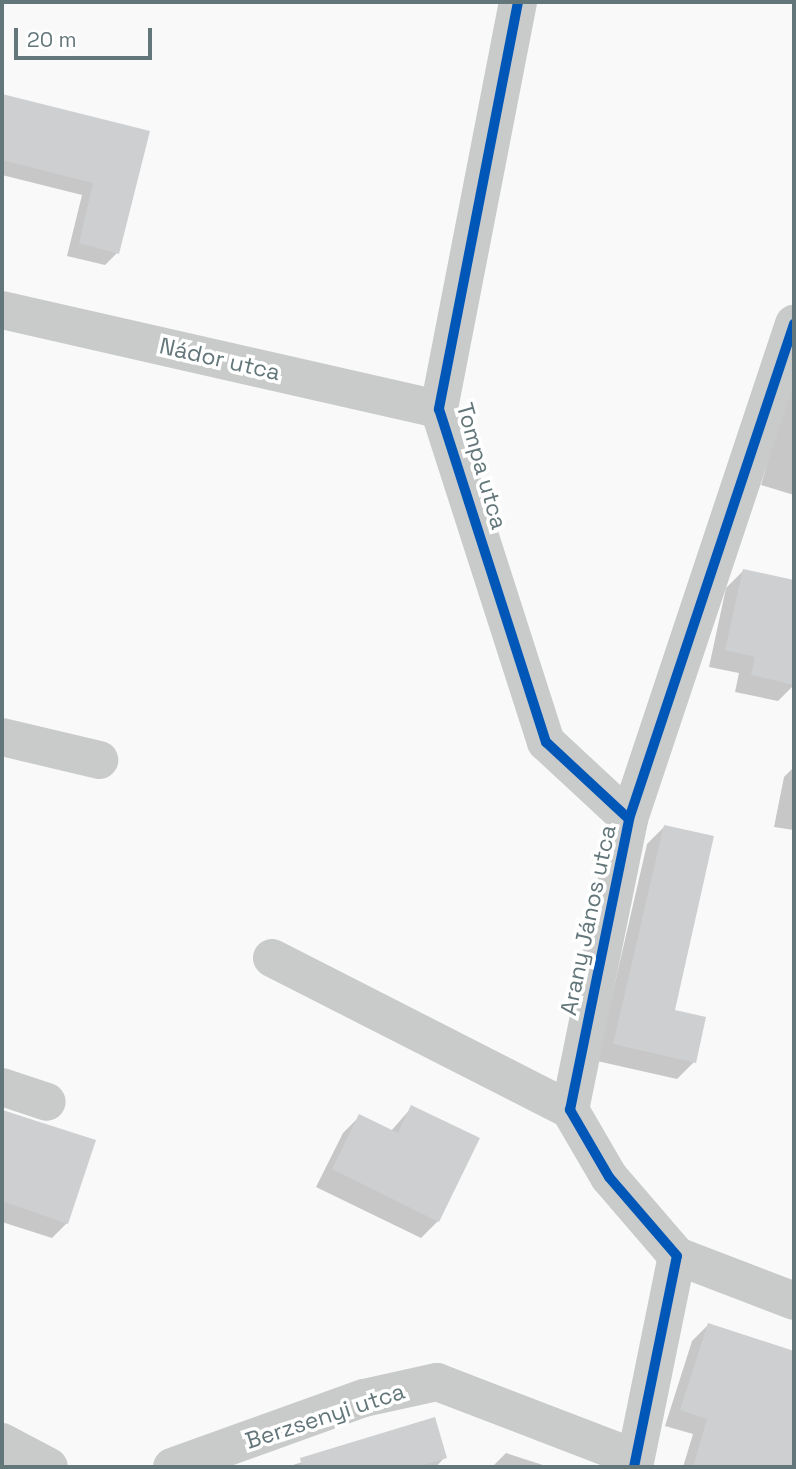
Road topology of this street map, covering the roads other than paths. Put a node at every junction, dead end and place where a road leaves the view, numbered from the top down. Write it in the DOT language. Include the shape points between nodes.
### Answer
graph roads {
  1 [pos="517,2"];
  2 [pos="2,310"];
  3 [pos="794,324"];
  4 [pos="439,409"];
  5 [pos="2,737"];
  6 [pos="99,760"];
  7 [pos="629,819"];
  8 [pos="272,958"];
  9 [pos="2,1087"];
  10 [pos="47,1102"];
  11 [pos="570,1110"];
  12 [pos="677,1256"];
  13 [pos="794,1301"];
  14 [pos="2,1442"];
  15 [pos="635,1463"];
  16 [pos="49,1467"];
  17 [pos="172,1467"];
  1 -- 4 [label="street, Tompa utca"];
  2 -- 4 [label="street, Nádor utca"];
  3 -- 7 [label="street, Arany János utca"];
  4 -- 7 [label="street, Tompa utca" via="546,742"];
  5 -- 6 [label="street"];
  7 -- 11 [label="street, Arany János utca"];
  8 -- 11 [label="street"];
  9 -- 10 [label="street"];
  11 -- 12 [label="street" via="609,1177"];
  12 -- 13 [label="street"];
  12 -- 15 [label="street"];
  14 -- 16 [label="street"];
  15 -- 17 [label="street, Berzsenyi utca" via="437,1382 364,1398"];
}
